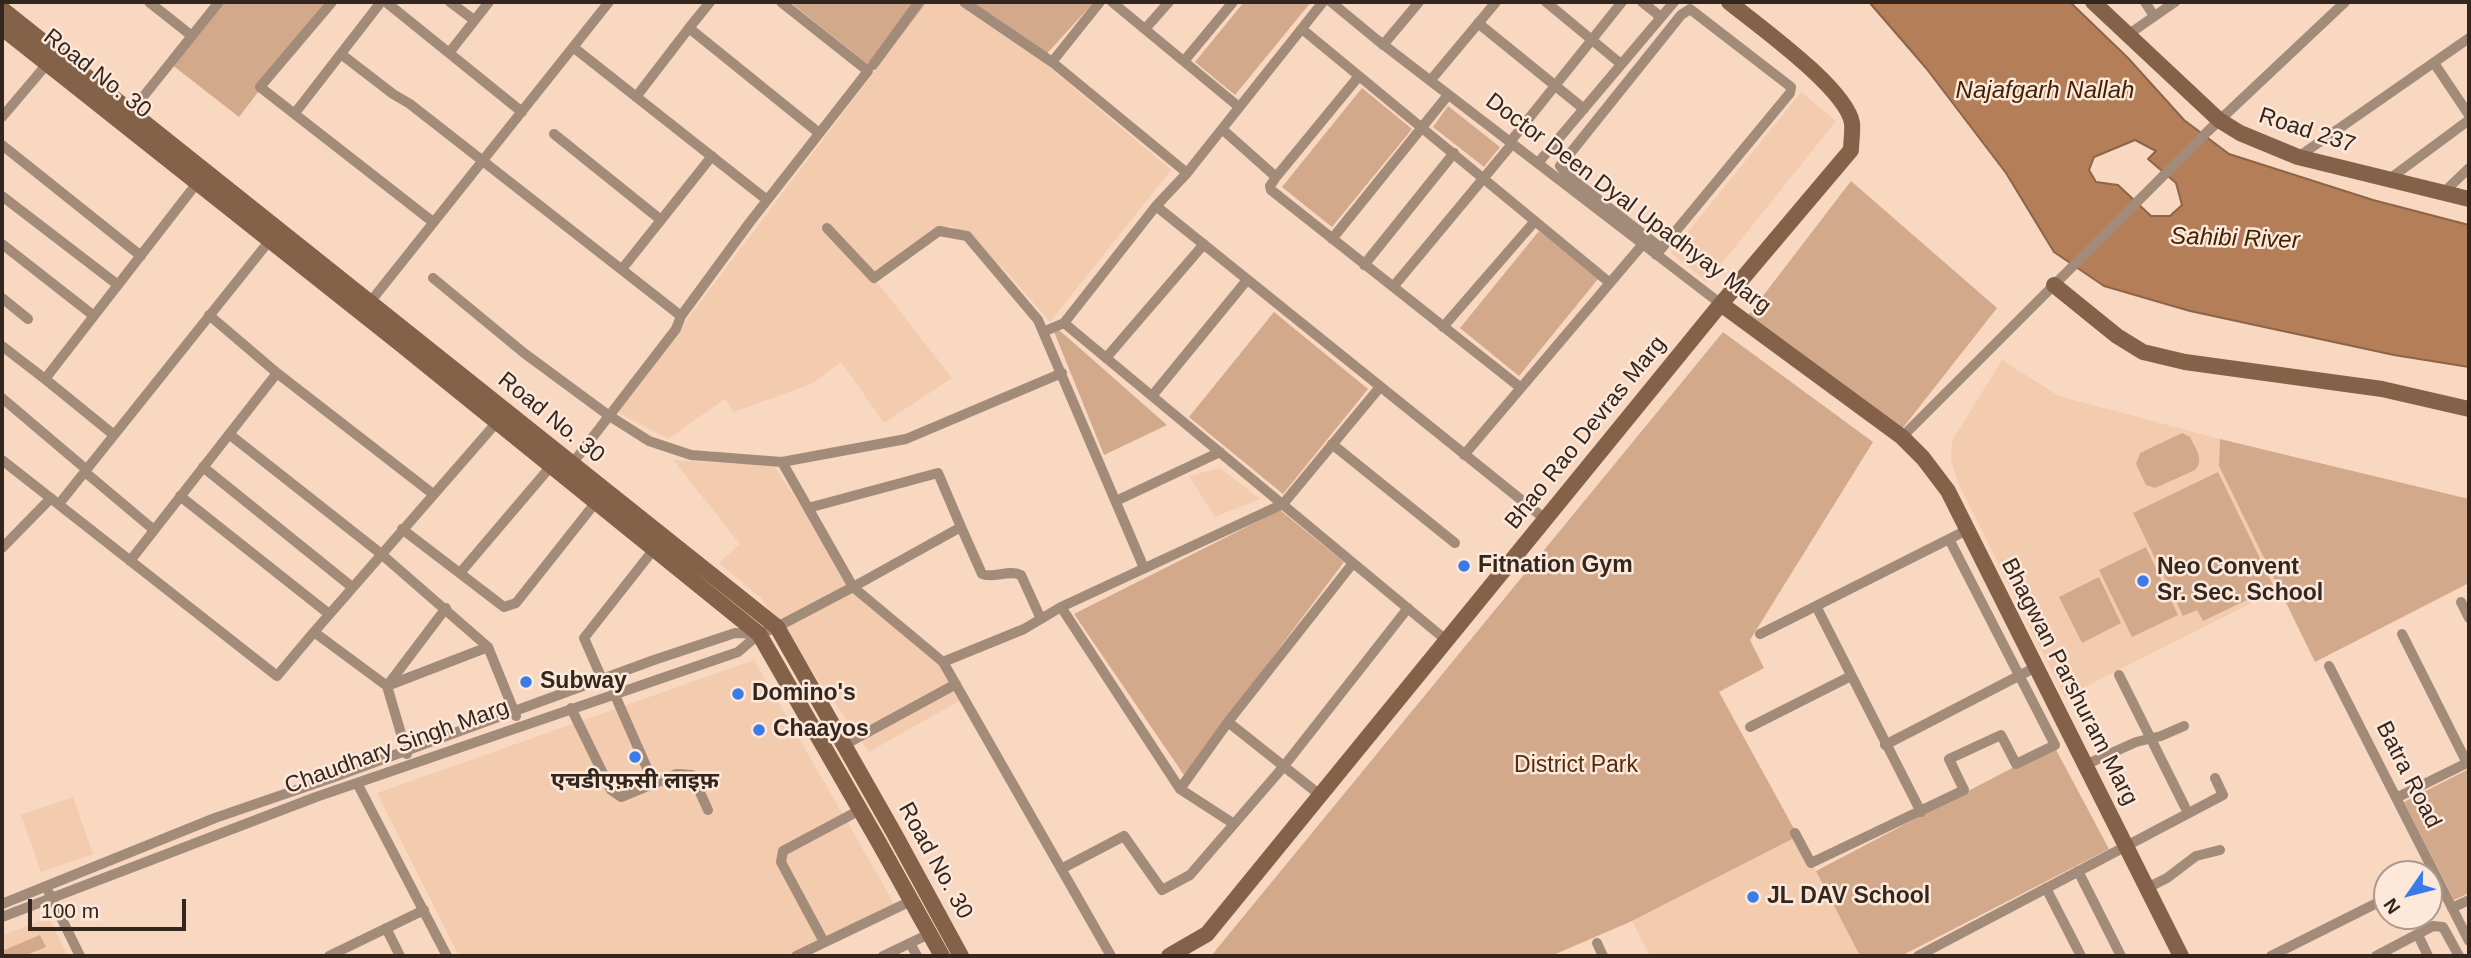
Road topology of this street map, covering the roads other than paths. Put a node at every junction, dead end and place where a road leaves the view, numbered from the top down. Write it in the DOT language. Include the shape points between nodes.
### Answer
graph roads {
  1 [pos="151,2"];
  2 [pos="219,2"];
  3 [pos="332,2"];
  4 [pos="383,2"];
  5 [pos="450,2"];
  6 [pos="489,2"];
  7 [pos="610,2"];
  8 [pos="710,2"];
  9 [pos="781,2"];
  10 [pos="919,2"];
  11 [pos="964,2"];
  12 [pos="1100,2"];
  13 [pos="1112,2"];
  14 [pos="1169,2"];
  15 [pos="1233,2"];
  16 [pos="1324,2"];
  17 [pos="1331,2"];
  18 [pos="1419,2"];
  19 [pos="1496,2"];
  20 [pos="1546,2"];
  21 [pos="1622,2"];
  22 [pos="1642,2"];
  23 [pos="1674,2"];
  24 [pos="1729,2"];
  25 [pos="2093,2"];
  26 [pos="2145,2"];
  27 [pos="2175,2"];
  28 [pos="2345,2"];
  29 [pos="2,9"];
  30 [pos="2154,16"];
  31 [pos="1661,17"];
  32 [pos="474,20"];
  33 [pos="1478,23"];
  34 [pos="2,28"];
  35 [pos="688,28"];
  36 [pos="1146,29"];
  37 [pos="1302,29"];
  38 [pos="2129,34"];
  39 [pos="192,36"];
  40 [pos="2469,38"];
  41 [pos="1592,39"];
  42 [pos="1383,45"];
  43 [pos="573,47"];
  44 [pos="449,53"];
  45 [pos="341,54"];
  46 [pos="1184,61"];
  47 [pos="1052,62"];
  48 [pos="2434,62"];
  49 [pos="47,64"];
  50 [pos="1621,64"];
  51 [pos="873,65"];
  52 [pos="1359,76"];
  53 [pos="1430,81"];
  54 [pos="1555,85"];
  55 [pos="1448,95"];
  56 [pos="636,97"];
  57 [pos="1239,107"];
  58 [pos="1584,109"];
  59 [pos="522,111"];
  60 [pos="131,112"];
  61 [pos="295,113"];
  62 [pos="2,117"];
  63 [pos="2469,117"];
  64 [pos="2219,120"];
  65 [pos="1422,127"];
  66 [pos="1222,129"];
  67 [pos="554,134"];
  68 [pos="819,134"];
  69 [pos="1511,143"];
  70 [pos="2,145"];
  71 [pos="1454,153"];
  72 [pos="712,156"];
  73 [pos="2298,157"];
  74 [pos="483,160"];
  75 [pos="1538,163"];
  76 [pos="2469,168"];
  77 [pos="1188,173"];
  78 [pos="1276,177"];
  79 [pos="1484,178"];
  80 [pos="2388,180"];
  81 [pos="197,183"];
  82 [pos="2444,192"];
  83 [pos="2,196"];
  84 [pos="2469,199"];
  85 [pos="767,200"];
  86 [pos="1156,206"];
  87 [pos="661,220"];
  88 [pos="1535,221"];
  89 [pos="433,222"];
  90 [pos="827,228"];
  91 [pos="1332,239"];
  92 [pos="270,240"];
  93 [pos="2,244"];
  94 [pos="1204,244"];
  95 [pos="1643,244"];
  96 [pos="1659,251"];
  97 [pos="141,256"];
  98 [pos="1364,265"];
  99 [pos="622,269"];
  100 [pos="433,278"];
  101 [pos="1247,279"];
  102 [pos="2060,279"];
  103 [pos="1610,283"];
  104 [pos="118,285"];
  105 [pos="1393,287"];
  106 [pos="2,298"];
  107 [pos="1721,304"];
  108 [pos="365,308"];
  109 [pos="209,315"];
  110 [pos="94,316"];
  111 [pos="681,316"];
  112 [pos="27,319"];
  113 [pos="1064,323"];
  114 [pos="1443,327"];
  115 [pos="1043,332"];
  116 [pos="2,346"];
  117 [pos="1107,358"];
  118 [pos="277,373"];
  119 [pos="1062,373"];
  120 [pos="45,379"];
  121 [pos="1380,387"];
  122 [pos="1521,388"];
  123 [pos="1152,396"];
  124 [pos="2,398"];
  125 [pos="2469,409"];
  126 [pos="608,415"];
  127 [pos="497,422"];
  128 [pos="229,434"];
  129 [pos="114,435"];
  130 [pos="1902,438"];
  131 [pos="1332,444"];
  132 [pos="1220,452"];
  133 [pos="1464,454"];
  134 [pos="2,460"];
  135 [pos="782,462"];
  136 [pos="572,464"];
  137 [pos="551,466"];
  138 [pos="203,467"];
  139 [pos="86,471"];
  140 [pos="433,494"];
  141 [pos="180,496"];
  142 [pos="55,501"];
  143 [pos="1116,501"];
  144 [pos="596,502"];
  145 [pos="1283,504"];
  146 [pos="808,508"];
  147 [pos="1545,519"];
  148 [pos="961,527"];
  149 [pos="402,529"];
  150 [pos="154,530"];
  151 [pos="1967,530"];
  152 [pos="1950,538"];
  153 [pos="1455,543"];
  154 [pos="2,548"];
  155 [pos="654,549"];
  156 [pos="380,553"];
  157 [pos="130,561"];
  158 [pos="1353,562"];
  159 [pos="1144,568"];
  160 [pos="460,573"];
  161 [pos="352,587"];
  162 [pos="853,587"];
  163 [pos="2461,602"];
  164 [pos="1816,606"];
  165 [pos="1061,607"];
  166 [pos="446,608"];
  167 [pos="1408,608"];
  168 [pos="329,614"];
  169 [pos="2469,618"];
  170 [pos="1041,619"];
  171 [pos="777,627"];
  172 [pos="314,632"];
  173 [pos="759,634"];
  174 [pos="1760,634"];
  175 [pos="2402,634"];
  176 [pos="1446,640"];
  177 [pos="488,647"];
  178 [pos="943,662"];
  179 [pos="2329,666"];
  180 [pos="2036,667"];
  181 [pos="1851,676"];
  182 [pos="2018,676"];
  183 [pos="2119,676"];
  184 [pos="601,680"];
  185 [pos="956,684"];
  186 [pos="387,686"];
  187 [pos="614,693"];
  188 [pos="571,708"];
  189 [pos="514,712"];
  190 [pos="1228,722"];
  191 [pos="520,725"];
  192 [pos="2184,726"];
  193 [pos="1750,727"];
  194 [pos="2071,737"];
  195 [pos="2150,738"];
  196 [pos="844,745"];
  197 [pos="1885,745"];
  198 [pos="2055,745"];
  199 [pos="406,750"];
  200 [pos="2468,762"];
  201 [pos="410,764"];
  202 [pos="2085,765"];
  203 [pos="1284,766"];
  204 [pos="2214,778"];
  205 [pos="357,783"];
  206 [pos="654,784"];
  207 [pos="1180,789"];
  208 [pos="1320,795"];
  209 [pos="2396,798"];
  210 [pos="2185,807"];
  211 [pos="708,810"];
  212 [pos="860,810"];
  213 [pos="1921,812"];
  214 [pos="1234,824"];
  215 [pos="1795,832"];
  216 [pos="2126,846"];
  217 [pos="2220,850"];
  218 [pos="1061,869"];
  219 [pos="2078,871"];
  220 [pos="47,886"];
  221 [pos="2046,888"];
  222 [pos="2147,888"];
  223 [pos="51,898"];
  224 [pos="2469,900"];
  225 [pos="911,901"];
  226 [pos="2,904"];
  227 [pos="2373,905"];
  228 [pos="2452,908"];
  229 [pos="424,910"];
  230 [pos="2,917"];
  231 [pos="386,928"];
  232 [pos="929,934"];
  233 [pos="2418,935"];
  234 [pos="2469,941"];
  235 [pos="824,942"];
  236 [pos="910,943"];
  237 [pos="1597,943"];
  238 [pos="353,944"];
  239 [pos="2389,953"];
  240 [pos="80,956"];
  241 [pos="329,956"];
  242 [pos="359,956"];
  243 [pos="400,956"];
  244 [pos="447,956"];
  245 [pos="796,956"];
  246 [pos="883,956"];
  247 [pos="916,956"];
  248 [pos="942,956"];
  249 [pos="961,956"];
  250 [pos="1111,956"];
  251 [pos="1169,956"];
  252 [pos="1603,956"];
  253 [pos="1918,956"];
  254 [pos="2081,956"];
  255 [pos="2121,956"];
  256 [pos="2181,956"];
  257 [pos="2271,956"];
  258 [pos="2376,956"];
  259 [pos="2428,956"];
  260 [pos="2459,956"];
  1 -- 39 [label="street"];
  2 -- 39 [label="street"];
  3 -- 61 [label="street" via="260,87"];
  4 -- 44 [label="street"];
  4 -- 45 [label="street"];
  5 -- 32 [label="street"];
  6 -- 32 [label="street"];
  7 -- 43 [label="street"];
  8 -- 35 [label="street"];
  9 -- 68 [label="street" via="868,71"];
  10 -- 51 [label="street"];
  11 -- 47 [label="street"];
  12 -- 47 [label="street"];
  13 -- 36 [label="street"];
  14 -- 36 [label="street"];
  15 -- 46 [label="street"];
  16 -- 37 [label="street"];
  17 -- 42 [label="street, Doctor Deen Dyal Upadhyay Marg"];
  18 -- 42 [label="street"];
  19 -- 33 [label="street"];
  20 -- 41 [label="street"];
  21 -- 41 [label="street"];
  22 -- 31 [label="street"];
  23 -- 31 [label="street"];
  24 -- 107 [label="street, Bhao Rao Devras Marg" via="1804,62 1840,100 1852,121 1851,150"];
  25 -- 38 [label="street, Road 237"];
  26 -- 30 [label="street"];
  27 -- 30 [label="street"];
  28 -- 64 [label="street"];
  29 -- 60 [label="street, Road No. 30"];
  30 -- 38 [label="street"];
  31 -- 50 [label="street"];
  32 -- 44 [label="street"];
  33 -- 53 [label="street"];
  33 -- 54 [label="street"];
  34 -- 49 [label="street, Road No. 30"];
  35 -- 56 [label="street"];
  35 -- 68 [label="street"];
  36 -- 46 [label="street"];
  37 -- 52 [label="street"];
  37 -- 57 [label="street"];
  38 -- 64 [label="street, Road 237"];
  39 -- 60 [label="street"];
  40 -- 48 [label="street"];
  41 -- 50 [label="street"];
  41 -- 54 [label="street"];
  42 -- 53 [label="street, Doctor Deen Dyal Upadhyay Marg"];
  43 -- 56 [label="street"];
  43 -- 59 [label="street"];
  44 -- 59 [label="street"];
  45 -- 61 [label="street"];
  45 -- 74 [label="street"];
  46 -- 57 [label="street"];
  47 -- 77 [label="street"];
  48 -- 63 [label="street"];
  48 -- 73 [label="street"];
  49 -- 62 [label="street"];
  49 -- 81 [label="street, Road No. 30"];
  50 -- 58 [label="street"];
  52 -- 65 [label="street"];
  52 -- 78 [label="street"];
  53 -- 55 [label="street, Doctor Deen Dyal Upadhyay Marg"];
  54 -- 58 [label="street"];
  54 -- 69 [label="street"];
  55 -- 65 [label="street"];
  55 -- 69 [label="street, Doctor Deen Dyal Upadhyay Marg"];
  56 -- 72 [label="street"];
  57 -- 66 [label="street"];
  58 -- 75 [label="street"];
  59 -- 74 [label="street"];
  60 -- 108 [label="street, Road No. 30"];
  61 -- 89 [label="street"];
  63 -- 80 [label="street"];
  64 -- 73 [label="street, Road 237"];
  64 -- 102 [label="street"];
  65 -- 71 [label="street"];
  65 -- 91 [label="street"];
  66 -- 77 [label="street"];
  66 -- 78 [label="street"];
  67 -- 87 [label="street"];
  68 -- 85 [label="street"];
  69 -- 75 [label="street, Doctor Deen Dyal Upadhyay Marg"];
  69 -- 79 [label="street"];
  70 -- 97 [label="street"];
  71 -- 79 [label="street"];
  71 -- 98 [label="street"];
  72 -- 85 [label="street"];
  72 -- 87 [label="street"];
  73 -- 80 [label="street, Road 237"];
  74 -- 89 [label="street"];
  74 -- 99 [label="street"];
  75 -- 95 [label="street, Doctor Deen Dyal Upadhyay Marg"];
  76 -- 82 [label="street"];
  77 -- 86 [label="street"];
  78 -- 91 [label="street" via="1272,192"];
  79 -- 88 [label="street"];
  79 -- 105 [label="street"];
  80 -- 82 [label="street, Road 237"];
  81 -- 92 [label="street, Road No. 30"];
  81 -- 97 [label="street"];
  82 -- 84 [label="street, Road 237"];
  83 -- 104 [label="street"];
  85 -- 111 [label="street"];
  86 -- 94 [label="street"];
  86 -- 113 [label="street"];
  87 -- 99 [label="street"];
  88 -- 103 [label="street"];
  88 -- 114 [label="street"];
  89 -- 108 [label="street"];
  90 -- 115 [label="street" via="874,278 939,231 967,236 1038,320"];
  91 -- 98 [label="street"];
  92 -- 108 [label="street, Road No. 30"];
  92 -- 109 [label="street"];
  93 -- 110 [label="street"];
  94 -- 101 [label="street"];
  94 -- 117 [label="street"];
  95 -- 96 [label="street, Doctor Deen Dyal Upadhyay Marg"];
  95 -- 103 [label="street"];
  96 -- 96 [label="street" via="1791,87 1690,9 1560,166"];
  96 -- 107 [label="street, Doctor Deen Dyal Upadhyay Marg"];
  97 -- 104 [label="street"];
  98 -- 105 [label="street"];
  99 -- 111 [label="street"];
  100 -- 126 [label="street"];
  101 -- 121 [label="street"];
  101 -- 123 [label="street"];
  102 -- 125 [label="street" via="2117,336 2143,352 2382,390"];
  102 -- 130 [label="street"];
  103 -- 122 [label="street"];
  104 -- 110 [label="street"];
  105 -- 114 [label="street"];
  106 -- 112 [label="street"];
  107 -- 130 [label="street, Doctor Deen Dyal Upadhyay Marg"];
  107 -- 147 [label="street, Bhao Rao Devras Marg"];
  108 -- 127 [label="street, Road No. 30"];
  108 -- 136 [label="street, Road No. 30"];
  109 -- 118 [label="street"];
  109 -- 129 [label="street"];
  110 -- 120 [label="street"];
  111 -- 126 [label="street" via="676,329"];
  113 -- 115 [label="street"];
  113 -- 117 [label="street"];
  114 -- 122 [label="street"];
  115 -- 119 [label="street"];
  116 -- 120 [label="street"];
  117 -- 123 [label="street"];
  118 -- 128 [label="street"];
  118 -- 140 [label="street"];
  119 -- 135 [label="street" via="906,439"];
  119 -- 143 [label="street"];
  120 -- 129 [label="street"];
  121 -- 131 [label="street"];
  121 -- 133 [label="street"];
  122 -- 133 [label="street"];
  123 -- 132 [label="street"];
  124 -- 139 [label="street"];
  126 -- 135 [label="street" via="649,441 691,455"];
  126 -- 136 [label="street"];
  127 -- 137 [label="street, Road No. 30"];
  127 -- 140 [label="street"];
  128 -- 138 [label="street"];
  128 -- 156 [label="street"];
  129 -- 139 [label="street"];
  130 -- 151 [label="street, Bhagwan Parshuram Marg" via="1948,491"];
  131 -- 145 [label="street"];
  131 -- 153 [label="street"];
  132 -- 143 [label="street"];
  132 -- 145 [label="street"];
  133 -- 147 [label="street"];
  134 -- 142 [label="street"];
  135 -- 146 [label="street"];
  136 -- 171 [label="street, Road No. 30"];
  137 -- 144 [label="street, Road No. 30"];
  137 -- 160 [label="street"];
  138 -- 141 [label="street"];
  138 -- 161 [label="street"];
  139 -- 142 [label="street"];
  139 -- 150 [label="street"];
  140 -- 149 [label="street"];
  141 -- 150 [label="street"];
  141 -- 168 [label="street"];
  142 -- 154 [label="street"];
  142 -- 157 [label="street"];
  143 -- 159 [label="street"];
  144 -- 155 [label="street, Road No. 30"];
  144 -- 160 [label="street" via="516,603 504,607"];
  145 -- 158 [label="street"];
  145 -- 159 [label="street"];
  146 -- 148 [label="street" via="938,473"];
  146 -- 162 [label="street"];
  147 -- 176 [label="street, Bhao Rao Devras Marg"];
  148 -- 162 [label="street"];
  148 -- 170 [label="street" via="982,574 1021,575"];
  149 -- 156 [label="street"];
  149 -- 160 [label="street"];
  150 -- 157 [label="street"];
  151 -- 152 [label="street"];
  151 -- 180 [label="street, Bhagwan Parshuram Marg"];
  152 -- 164 [label="street"];
  152 -- 182 [label="street"];
  155 -- 173 [label="street, Road No. 30"];
  155 -- 184 [label="street" via="584,638"];
  156 -- 161 [label="street"];
  156 -- 166 [label="street"];
  157 -- 172 [label="street" via="277,676"];
  158 -- 167 [label="street"];
  158 -- 190 [label="street"];
  159 -- 165 [label="street"];
  161 -- 168 [label="street"];
  162 -- 171 [label="street"];
  162 -- 178 [label="street"];
  163 -- 169 [label="street"];
  164 -- 174 [label="street"];
  164 -- 181 [label="street"];
  165 -- 170 [label="street"];
  165 -- 207 [label="street"];
  166 -- 177 [label="street"];
  166 -- 186 [label="street"];
  167 -- 176 [label="street"];
  167 -- 203 [label="street"];
  168 -- 172 [label="street"];
  170 -- 178 [label="street"];
  171 -- 173 [label="street"];
  171 -- 196 [label="street, Road No. 30"];
  172 -- 186 [label="street"];
  173 -- 184 [label="street, Chaudhary Singh Marg" via="735,632"];
  173 -- 187 [label="street, Chaudhary Singh Marg" via="738,652"];
  173 -- 212 [label="street, Road No. 30"];
  175 -- 200 [label="street"];
  176 -- 208 [label="street, Bhao Rao Devras Marg"];
  177 -- 186 [label="street"];
  177 -- 189 [label="street"];
  178 -- 185 [label="street"];
  179 -- 209 [label="street, Batra Road"];
  180 -- 182 [label="street"];
  180 -- 194 [label="street, Bhagwan Parshuram Marg"];
  181 -- 193 [label="street"];
  181 -- 197 [label="street"];
  182 -- 197 [label="street"];
  182 -- 198 [label="street"];
  183 -- 195 [label="street"];
  184 -- 189 [label="street, Chaudhary Singh Marg"];
  185 -- 196 [label="street"];
  185 -- 218 [label="street"];
  186 -- 199 [label="street"];
  187 -- 188 [label="street, Chaudhary Singh Marg"];
  187 -- 206 [label="street"];
  188 -- 191 [label="street, Chaudhary Singh Marg"];
  188 -- 206 [label="street" via="611,790 621,797"];
  189 -- 191 [label="street"];
  189 -- 199 [label="street, Chaudhary Singh Marg"];
  190 -- 203 [label="street"];
  190 -- 207 [label="street"];
  191 -- 201 [label="street, Chaudhary Singh Marg"];
  192 -- 195 [label="street"];
  194 -- 198 [label="street"];
  194 -- 202 [label="street, Bhagwan Parshuram Marg"];
  195 -- 202 [label="street"];
  195 -- 210 [label="street"];
  196 -- 249 [label="street, Road No. 30"];
  197 -- 213 [label="street"];
  198 -- 213 [label="street" via="2016,764 2001,735 1949,759 1964,790"];
  199 -- 201 [label="street"];
  199 -- 220 [label="street, Chaudhary Singh Marg" via="215,818"];
  200 -- 209 [label="street"];
  201 -- 205 [label="street, Chaudhary Singh Marg"];
  202 -- 216 [label="street, Bhagwan Parshuram Marg"];
  203 -- 208 [label="street"];
  203 -- 214 [label="street"];
  204 -- 216 [label="street" via="2223,795"];
  205 -- 223 [label="street, Chaudhary Singh Marg"];
  205 -- 229 [label="street"];
  206 -- 211 [label="street" via="677,774 692,775"];
  207 -- 214 [label="street"];
  208 -- 251 [label="street, Bhao Rao Devras Marg" via="1207,934"];
  209 -- 228 [label="street, Batra Road"];
  212 -- 225 [label="street, Road No. 30"];
  212 -- 235 [label="street" via="783,850 781,862"];
  213 -- 215 [label="street" via="1811,863"];
  214 -- 218 [label="street" via="1190,875 1162,890 1124,836"];
  216 -- 219 [label="street"];
  216 -- 222 [label="street, Bhagwan Parshuram Marg"];
  217 -- 222 [label="street" via="2196,856"];
  218 -- 250 [label="street"];
  219 -- 221 [label="street"];
  219 -- 255 [label="street"];
  220 -- 223 [label="street"];
  220 -- 226 [label="street, Chaudhary Singh Marg"];
  221 -- 253 [label="street"];
  221 -- 254 [label="street"];
  222 -- 256 [label="street, Bhagwan Parshuram Marg"];
  223 -- 230 [label="street, Chaudhary Singh Marg"];
  223 -- 240 [label="street"];
  224 -- 228 [label="street"];
  225 -- 232 [label="street, Road No. 30"];
  225 -- 235 [label="street"];
  227 -- 257 [label="street"];
  228 -- 234 [label="street, Batra Road"];
  229 -- 231 [label="street"];
  229 -- 244 [label="street"];
  231 -- 238 [label="street"];
  231 -- 243 [label="street"];
  232 -- 236 [label="street"];
  232 -- 248 [label="street, Road No. 30"];
  233 -- 239 [label="street"];
  233 -- 259 [label="street"];
  233 -- 260 [label="street" via="2433,926 2443,927"];
  235 -- 245 [label="street"];
  236 -- 246 [label="street"];
  236 -- 247 [label="street"];
  237 -- 252 [label="street"];
  238 -- 241 [label="street"];
  238 -- 242 [label="street"];
  239 -- 258 [label="street"];
}
